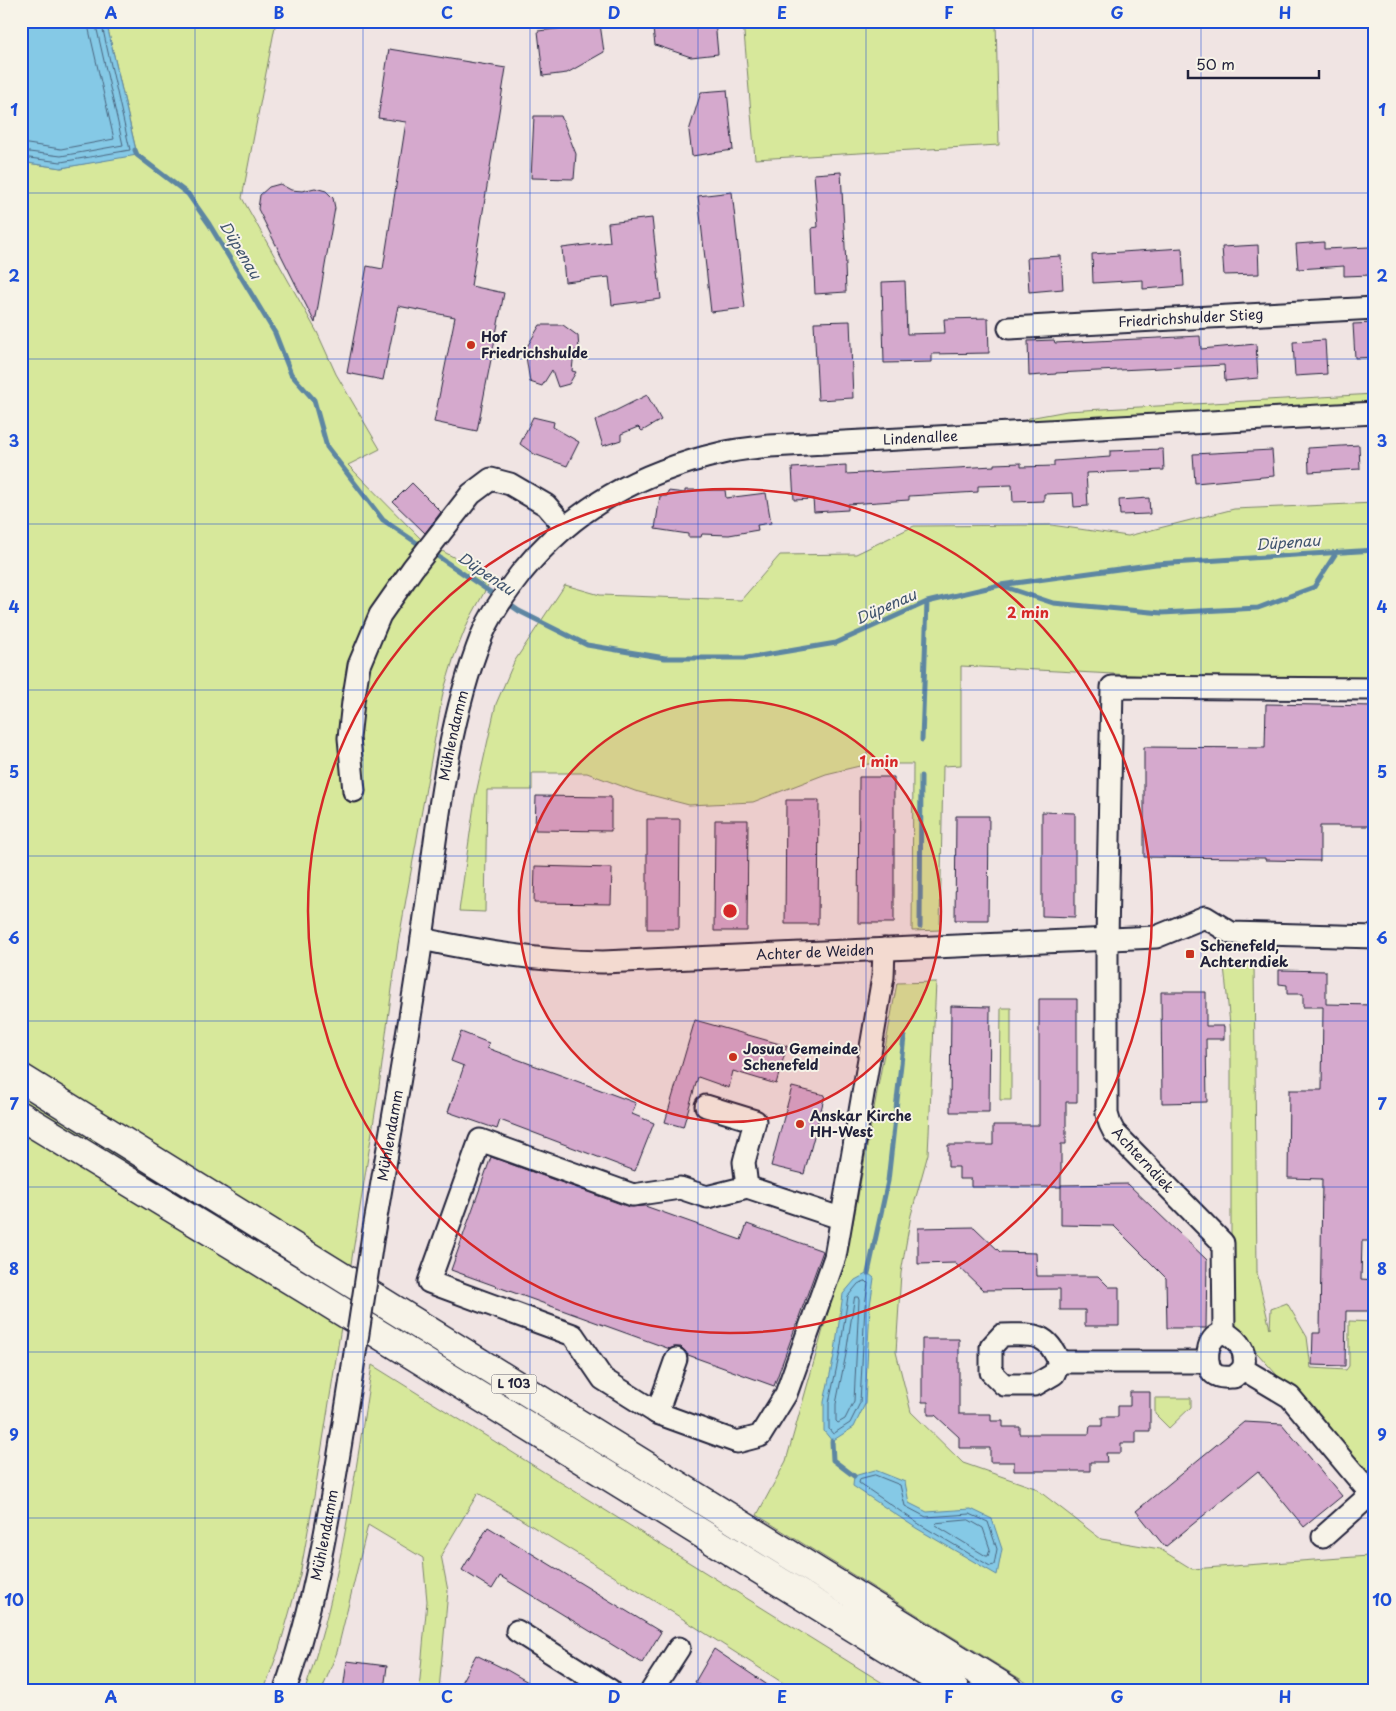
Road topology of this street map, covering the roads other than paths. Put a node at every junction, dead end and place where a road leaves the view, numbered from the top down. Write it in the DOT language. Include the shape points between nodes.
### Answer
graph roads {
  1 [pos="1375,308"];
  2 [pos="1009,328"];
  3 [pos="1375,414"];
  4 [pos="565,527"];
  5 [pos="511,587"];
  6 [pos="1375,689"];
  7 [pos="354,791"];
  8 [pos="1375,937"];
  9 [pos="422,939"];
  10 [pos="1108,939"];
  11 [pos="884,949"];
  12 [pos="21,1078"];
  13 [pos="706,1106"];
  14 [pos="21,1116"];
  15 [pos="747,1187"];
  16 [pos="840,1218"];
  17 [pos="1224,1332"];
  18 [pos="676,1359"];
  19 [pos="1059,1362"];
  20 [pos="1208,1362"];
  21 [pos="1243,1370"];
  22 [pos="657,1413"];
  23 [pos="1323,1538"];
  24 [pos="517,1631"];
  25 [pos="679,1648"];
  26 [pos="285,1690"];
  27 [pos="610,1690"];
  28 [pos="652,1690"];
  29 [pos="955,1690"];
  30 [pos="1008,1690"];
  1 -- 2 [label="street, Friedrichshulder Stieg"];
  3 -- 4 [label="street, Lindenallee" via="799,444 723,452 652,474 619,489"];
  4 -- 5 [label="street, Lindenallee" via="536,554"];
  4 -- 7 [label="street" via="546,505 510,484 491,480 471,494 380,615 359,665 349,738"];
  5 -- 9 [label="street, Mühlendamm" via="483,632 454,729"];
  6 -- 10 [label="street, Achterndiek" via="1112,687"];
  8 -- 10 [label="street, Achter de Weiden" via="1231,933 1205,917 1156,937"];
  9 -- 11 [label="street, Achter de Weiden" via="566,962"];
  9 -- 26 [label="street, Mühlendamm, bridge" via="332,1500 316,1579"];
  10 -- 11 [label="street, Achter de Weiden"];
  10 -- 17 [label="street, Achterndiek" via="1107,1114 1122,1141 1223,1243"];
  11 -- 16 [label="street" via="882,987"];
  12 -- 30 [label="highway, L 103"];
  13 -- 15 [label="street" via="756,1121 744,1162"];
  14 -- 29 [label="highway, L 103"];
  15 -- 16 [label="street"];
  15 -- 22 [label="street" via="707,1197 680,1188 633,1195 480,1140 428,1282 573,1335 602,1378"];
  16 -- 22 [label="street" via="834,1257 786,1394 760,1436 737,1442"];
  17 -- 20 [label="street" via="1214,1337 1209,1346"];
  17 -- 21 [label="street" via="1233,1337 1244,1353"];
  18 -- 22 [label="street"];
  19 -- 20 [label="street"];
  20 -- 21 [label="street" via="1212,1373 1220,1377 1234,1377"];
  21 -- 23 [label="street" via="1290,1397 1371,1494"];
  24 -- 27 [label="street"];
  25 -- 28 [label="street"];
}
